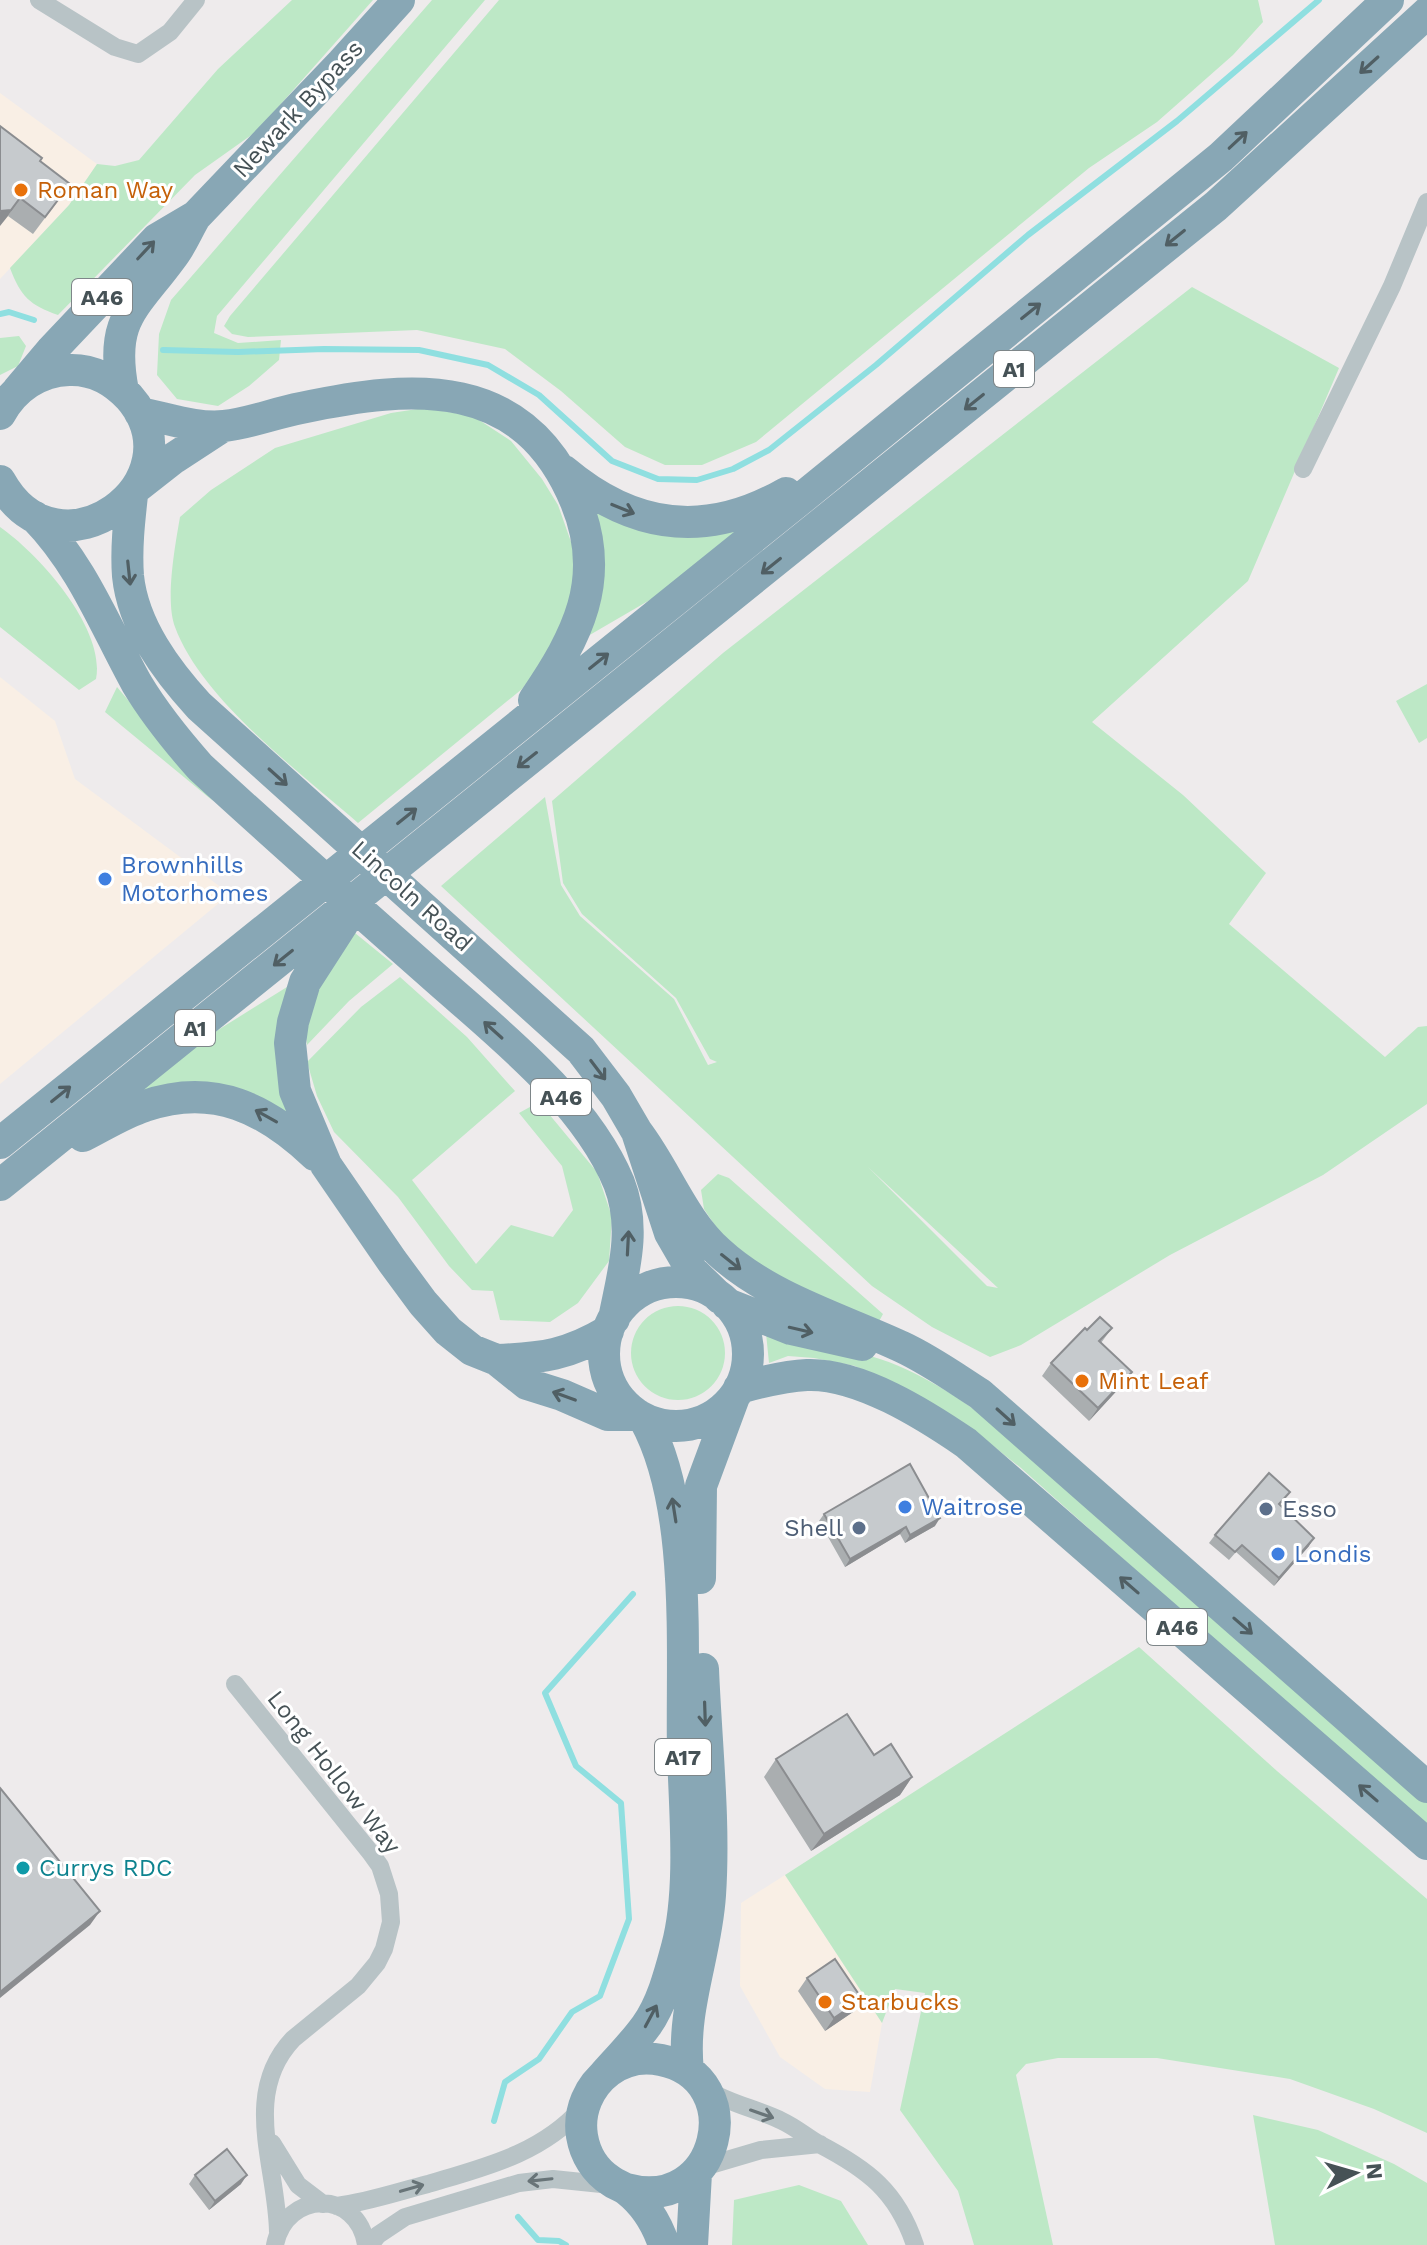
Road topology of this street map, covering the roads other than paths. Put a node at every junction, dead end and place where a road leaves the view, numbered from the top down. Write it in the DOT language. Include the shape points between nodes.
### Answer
graph roads {
  1 [pos="39,0"];
  2 [pos="196,0"];
  3 [pos="399,0"];
  4 [pos="1388,0"];
  5 [pos="1427,13"];
  6 [pos="1427,202"];
  7 [pos="196,216"];
  8 [pos="9,402"];
  9 [pos="131,402"];
  10 [pos="223,426"];
  11 [pos="862,449"];
  12 [pos="558,466"];
  13 [pos="1303,469"];
  14 [pos="0,481"];
  15 [pos="134,491"];
  16 [pos="35,517"];
  17 [pos="516,727"];
  18 [pos="365,891"];
  19 [pos="637,1132"];
  20 [pos="0,1143"];
  21 [pos="25,1165"];
  22 [pos="326,1165"];
  23 [pos="0,1185"];
  24 [pos="724,1301"];
  25 [pos="611,1325"];
  26 [pos="497,1360"];
  27 [pos="943,1371"];
  28 [pos="736,1393"];
  29 [pos="642,1418"];
  30 [pos="235,1684"];
  31 [pos="1427,1787"];
  32 [pos="1427,1844"];
  33 [pos="603,2076"];
  34 [pos="696,2079"];
  35 [pos="585,2105"];
  36 [pos="267,2133"];
  37 [pos="820,2144"];
  38 [pos="698,2171"];
  39 [pos="622,2187"];
  40 [pos="330,2205"];
  41 [pos="277,2238"];
  42 [pos="368,2245"];
  43 [pos="664,2245"];
  44 [pos="692,2245"];
  45 [pos="915,2245"];
  1 -- 2 [label="street" via="115,47 138,54 170,32"];
  3 -- 7 [label="highway, Newark Bypass / A46"];
  11 -- 4 [label="highway, A1, one-way" via="1221,157"];
  5 -- 18 [label="highway, A1, one-way" via="1216,206"];
  6 -- 13 [label="street"];
  8 -- 7 [label="highway, Newark Bypass / A46, one-way" via="157,239"];
  7 -- 9 [label="highway, Newark Bypass / A46" via="174,256 129,311 119,368"];
  8 -- 9 [label="highway" via="45,374 76,370 97,374"];
  9 -- 10 [label="highway" via="189,424"];
  9 -- 15 [label="highway, Lincoln Road" via="146,432 148,451"];
  10 -- 12 [label="highway" via="373,394 450,394 507,417"];
  10 -- 15 [label="highway"];
  12 -- 11 [label="highway, one-way" via="620,508 659,520 702,522 757,508"];
  17 -- 11 [label="highway, A1, one-way"];
  12 -- 17 [label="highway" via="584,527 585,599 571,643"];
  14 -- 16 [label="highway, Lincoln Road" via="10,498"];
  15 -- 16 [label="highway" via="112,513 88,524 61,525"];
  15 -- 19 [label="highway, Lincoln Road / A46, one-way" via="128,580 150,639 177,682 581,1050"];
  25 -- 16 [label="highway, Lincoln Road / A46, one-way" via="629,1227 609,1162 574,1112 528,1062 179,744 139,686 70,557"];
  20 -- 17 [label="highway, A1, one-way"];
  18 -- 21 [label="highway, A1, one-way"];
  18 -- 22 [label="highway" via="314,964 293,1022 295,1091"];
  19 -- 24 [label="highway, Lincoln Road / A46" via="670,1233 692,1271"];
  19 -- 27 [label="highway, A46, one-way" via="699,1230 738,1268"];
  22 -- 21 [label="highway, one-way" via="266,1115 197,1097 145,1106"];
  21 -- 23 [label="highway, A1"];
  22 -- 26 [label="highway" via="423,1303 472,1350"];
  24 -- 25 [label="highway" via="688,1284 662,1284 634,1296"];
  24 -- 27 [label="highway, A46, one-way" via="791,1329"];
  24 -- 28 [label="highway" via="740,1321 746,1341 746,1369"];
  25 -- 26 [label="highway" via="582,1345 542,1358"];
  25 -- 29 [label="highway" via="604,1353 608,1376 618,1397"];
  29 -- 26 [label="highway, one-way" via="615,1417 527,1384"];
  27 -- 31 [label="highway, A46, one-way" via="980,1394"];
  28 -- 29 [label="highway" via="710,1418 689,1425"];
  32 -- 28 [label="highway, A46, one-way" via="966,1443 924,1415 883,1395 809,1374"];
  28 -- 34 [label="highway, A17, one-way" via="707,1466 699,1503 711,1865 708,1921 685,2032"];
  33 -- 29 [label="highway, A17, one-way" via="655,2012 678,1943 683,1909 677,1527 662,1458"];
  30 -- 36 [label="street, Long Hollow Way" via="375,1859 391,1908 384,1949 369,1974 293,2039 277,2060 265,2097"];
  33 -- 34 [label="highway" via="644,2058 667,2061"];
  33 -- 35 [label="highway"];
  34 -- 37 [label="street, one-way" via="733,2104 781,2121"];
  34 -- 38 [label="highway" via="714,2109 716,2124 711,2150"];
  35 -- 39 [label="highway" via="581,2130 588,2155 603,2175"];
  40 -- 35 [label="street, one-way" via="374,2199 504,2161 548,2140"];
  36 -- 40 [label="street, Long Hollow Way" via="298,2185"];
  36 -- 41 [label="street, Long Hollow Way"];
  37 -- 38 [label="street" via="761,2150"];
  37 -- 45 [label="street" via="858,2164 880,2184"];
  38 -- 39 [label="highway" via="663,2191"];
  38 -- 44 [label="highway"];
  39 -- 42 [label="street, one-way" via="553,2179 519,2183 405,2217"];
  39 -- 43 [label="highway" via="650,2215"];
  40 -- 41 [label="street" via="303,2206 293,2212"];
  40 -- 42 [label="street, Long Hollow Way" via="348,2212"];
}
